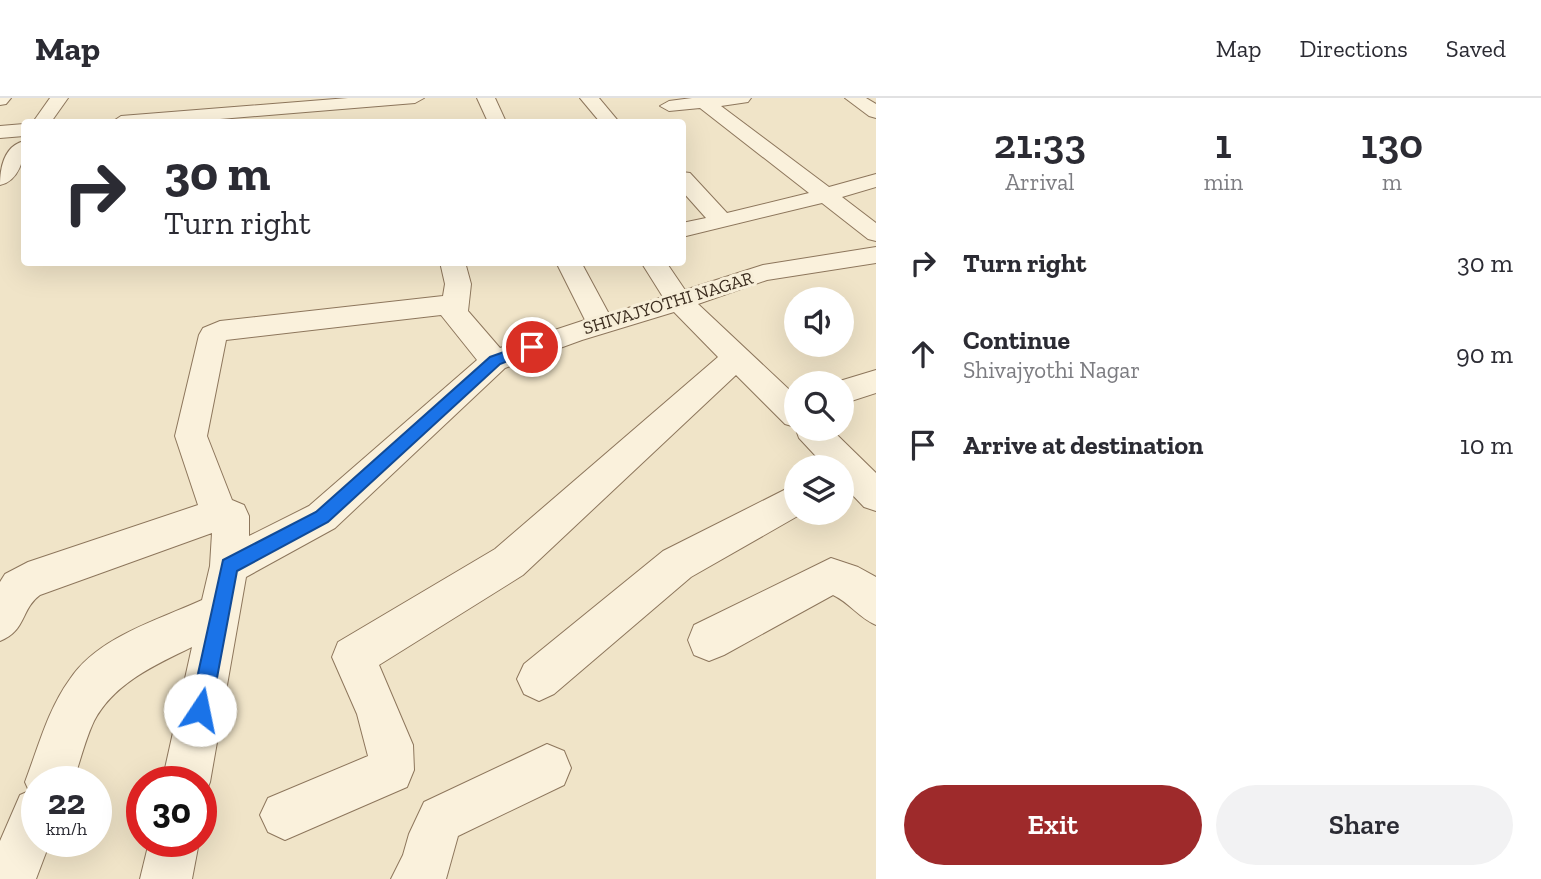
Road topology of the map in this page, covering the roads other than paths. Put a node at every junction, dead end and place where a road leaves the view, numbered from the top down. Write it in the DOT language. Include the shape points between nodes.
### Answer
graph roads {
  1 [pos="59,98"];
  2 [pos="162,98"];
  3 [pos="414,98"];
  4 [pos="486,98"];
  5 [pos="589,98"];
  6 [pos="742,98"];
  7 [pos="854,98"];
  8 [pos="383,99"];
  9 [pos="704,102"];
  10 [pos="669,106"];
  11 [pos="223,112"];
  12 [pos="876,112"];
  13 [pos="268,117"];
  14 [pos="44,119"];
  15 [pos="153,119"];
  16 [pos="168,119"];
  17 [pos="417,119"];
  18 [pos="496,119"];
  19 [pos="607,119"];
  20 [pos="21,130"];
  21 [pos="0,132"];
  22 [pos="21,151"];
  23 [pos="0,179"];
  24 [pos="876,180"];
  25 [pos="686,182"];
  26 [pos="824,195"];
  27 [pos="722,221"];
  28 [pos="686,229"];
  29 [pos="876,234"];
  30 [pos="876,256"];
  31 [pos="453,266"];
  32 [pos="570,266"];
  33 [pos="656,266"];
  34 [pos="678,300"];
  35 [pos="455,304"];
  36 [pos="602,325"];
  37 [pos="737,357"];
  38 [pos="495,361"];
  39 [pos="876,381"];
  40 [pos="854,388"];
  41 [pos="784,401"];
  42 [pos="820,441"];
  43 [pos="831,455"];
  44 [pos="854,479"];
  45 [pos="876,496"];
  46 [pos="784,506"];
  47 [pos="219,514"];
  48 [pos="229,566"];
  49 [pos="876,605"];
  50 [pos="220,613"];
  51 [pos="0,621"];
  52 [pos="709,640"];
  53 [pos="539,679"];
  54 [pos="54,766"];
  55 [pos="189,766"];
  56 [pos="547,768"];
  57 [pos="285,815"];
  58 [pos="21,852"];
  59 [pos="171,857"];
  60 [pos="10,879"];
  61 [pos="166,879"];
  62 [pos="417,879"];
  1 -- 14 [label="street"];
  2 -- 15 [label="street"];
  3 -- 8 [label="street"];
  3 -- 17 [label="street"];
  4 -- 18 [label="street"];
  5 -- 19 [label="street"];
  6 -- 9 [label="street"];
  7 -- 12 [label="street"];
  8 -- 13 [label="street"];
  9 -- 10 [label="street"];
  9 -- 26 [label="street"];
  11 -- 13 [label="street"];
  11 -- 16 [label="street"];
  20 -- 21 [label="street"];
  22 -- 23 [label="street"];
  24 -- 26 [label="street"];
  25 -- 27 [label="street"];
  26 -- 27 [label="street"];
  26 -- 29 [label="street"];
  27 -- 28 [label="street"];
  30 -- 34 [label="street, SHIVAJYOTHI NAGAR" via="763,273"];
  31 -- 35 [label="street" via="458,284"];
  32 -- 36 [label="street"];
  33 -- 34 [label="street"];
  34 -- 36 [label="street, SHIVAJYOTHI NAGAR"];
  34 -- 37 [label="street"];
  35 -- 38 [label="street" via="454,313"];
  35 -- 47 [label="street" via="214,335 191,436"];
  36 -- 38 [label="street, SHIVAJYOTHI NAGAR"];
  37 -- 41 [label="street"];
  37 -- 57 [label="street" via="509,562 353,657 390,744 390,770"];
  38 -- 48 [label="street" via="322,517"];
  39 -- 40 [label="street"];
  42 -- 43 [label="street"];
  44 -- 45 [label="street"];
  46 -- 53 [label="street" via="677,564"];
  47 -- 48 [label="street" via="230,516"];
  47 -- 51 [label="street" via="28,581 19,587"];
  48 -- 50 [label="street"];
  49 -- 52 [label="street" via="846,580 831,576"];
  50 -- 54 [label="street" via="115,665 92,684"];
  50 -- 55 [label="street"];
  56 -- 62 [label="street" via="440,819 433,829 426,867"];
  58 -- 60 [label="street"];
  59 -- 61 [label="street"];
}
